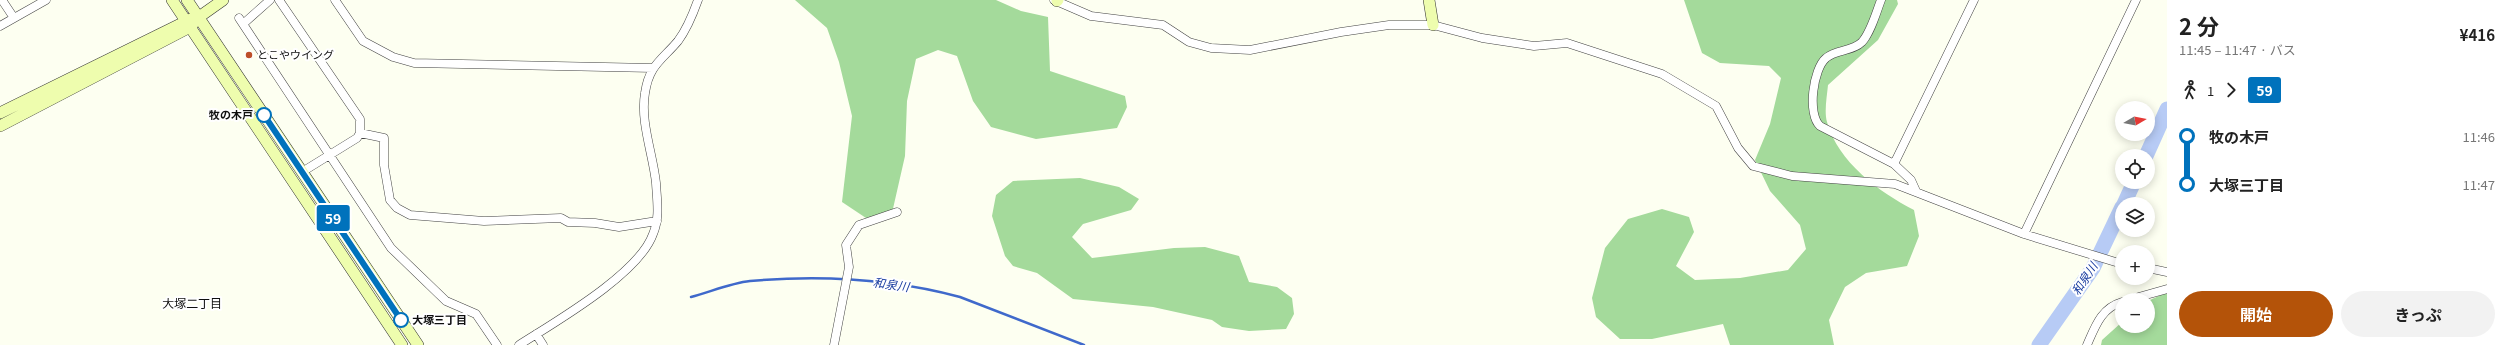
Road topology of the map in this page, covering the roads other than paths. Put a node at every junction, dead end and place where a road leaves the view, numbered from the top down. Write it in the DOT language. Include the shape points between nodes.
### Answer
graph roads {
  1 [pos="2,0"];
  2 [pos="46,0"];
  3 [pos="172,0"];
  4 [pos="187,0"];
  5 [pos="223,0"];
  6 [pos="270,0"];
  7 [pos="279,0"];
  8 [pos="335,0"];
  9 [pos="698,0"];
  10 [pos="1056,0"];
  11 [pos="1429,0"];
  12 [pos="1881,0"];
  13 [pos="1974,0"];
  14 [pos="2136,0"];
  15 [pos="199,17"];
  16 [pos="14,18"];
  17 [pos="188,23"];
  18 [pos="1433,25"];
  19 [pos="0,26"];
  20 [pos="653,68"];
  21 [pos="0,113"];
  22 [pos="0,126"];
  23 [pos="360,133"];
  24 [pos="330,154"];
  25 [pos="1894,164"];
  26 [pos="302,172"];
  27 [pos="1916,191"];
  28 [pos="897,212"];
  29 [pos="656,221"];
  30 [pos="2024,234"];
  31 [pos="2115,262"];
  32 [pos="2155,269"];
  33 [pos="2167,272"];
  34 [pos="2167,289"];
  35 [pos="2153,293"];
  36 [pos="2115,305"];
  37 [pos="536,334"];
  38 [pos="402,345"];
  39 [pos="418,345"];
  40 [pos="497,345"];
  41 [pos="519,345"];
  42 [pos="543,345"];
  43 [pos="834,345"];
  44 [pos="2087,345"];
  1 -- 16 [label="street"];
  2 -- 16 [label="street"];
  3 -- 17 [label="main road"];
  4 -- 15 [label="main road"];
  5 -- 15 [label="main road"];
  6 -- 24 [label="street" via="241,21"];
  7 -- 23 [label="street" via="360,119"];
  8 -- 20 [label="street" via="363,41 394,57 414,62"];
  9 -- 20 [label="street" via="678,40 660,57"];
  10 -- 18 [label="street" via="1091,16 1163,25 1190,42 1211,48 1250,50 1341,32 1388,26"];
  11 -- 18 [label="main road"];
  12 -- 25 [label="street" via="1863,40 1852,49 1831,54 1821,64 1817,73 1812,108 1820,126"];
  13 -- 25 [label="street"];
  14 -- 30 [label="street"];
  15 -- 17 [label="main road"];
  15 -- 26 [label="main road"];
  16 -- 19 [label="street"];
  17 -- 21 [label="main road"];
  17 -- 22 [label="main road"];
  17 -- 38 [label="main road"];
  18 -- 27 [label="street" via="1482,38 1534,46 1567,44 1662,74 1716,106 1738,148 1753,166 1792,176 1896,184"];
  20 -- 29 [label="street" via="644,94 655,173 658,209"];
  23 -- 24 [label="street"];
  23 -- 29 [label="street" via="384,138 384,165 390,200 397,208 410,215 465,218 484,222 561,218 568,222 619,227"];
  24 -- 26 [label="street"];
  24 -- 40 [label="street" via="391,248 446,301 476,314"];
  25 -- 27 [label="street" via="1911,180"];
  26 -- 39 [label="main road"];
  27 -- 30 [label="street"];
  28 -- 43 [label="street" via="859,225 846,245 849,267"];
  29 -- 37 [label="street" via="648,246 634,263 592,296"];
  30 -- 31 [label="street"];
  32 -- 33 [label="street"];
  34 -- 35 [label="street"];
  36 -- 44 [label="street" via="2097,321"];
  37 -- 41 [label="street"];
  37 -- 42 [label="street"];
}
